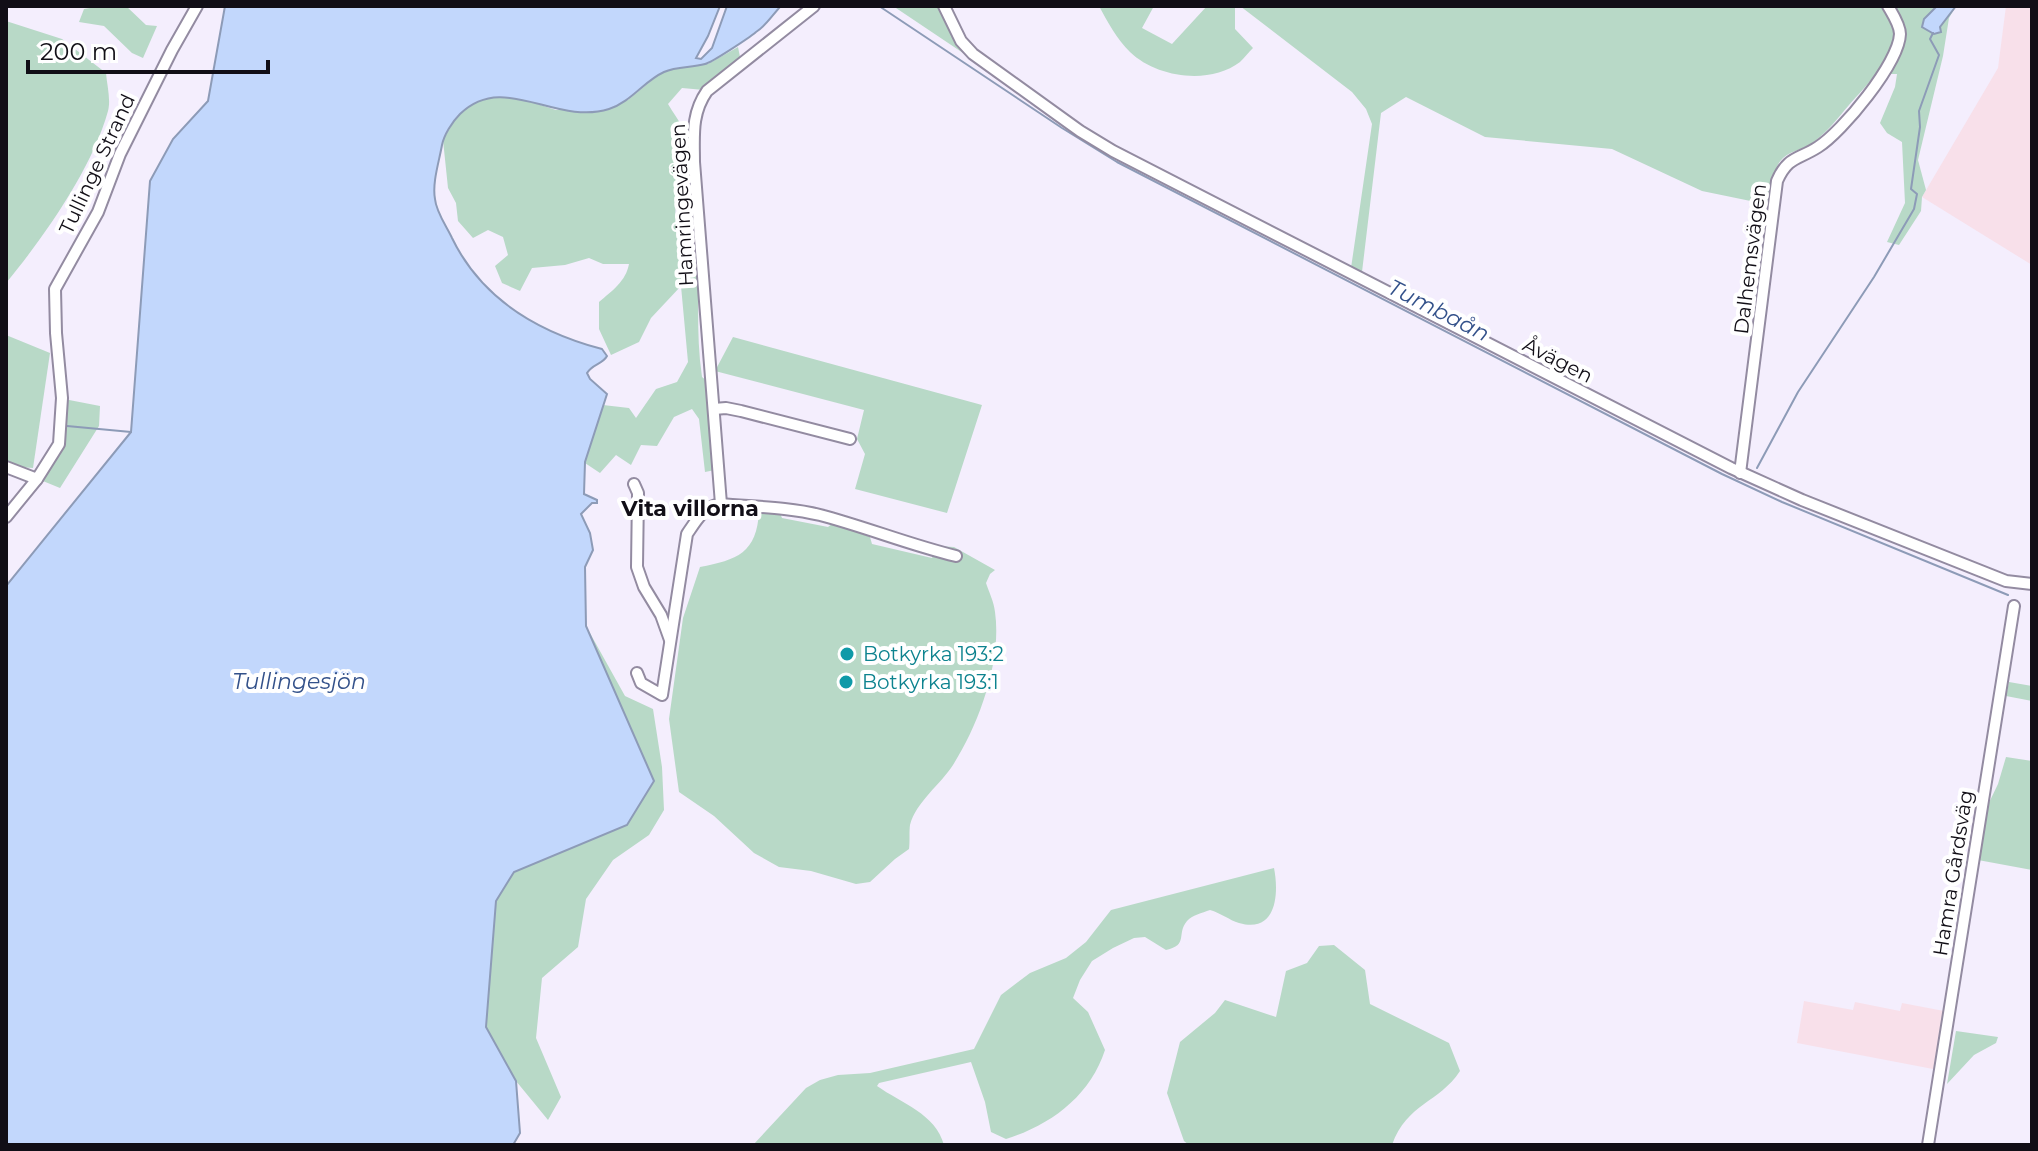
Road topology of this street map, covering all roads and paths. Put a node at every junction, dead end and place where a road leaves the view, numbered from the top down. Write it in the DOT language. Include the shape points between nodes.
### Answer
graph roads {
  1 [pos="197,6"];
  2 [pos="814,6"];
  3 [pos="944,6"];
  4 [pos="1888,6"];
  5 [pos="714,409"];
  6 [pos="850,439"];
  7 [pos="6,467"];
  8 [pos="1740,473"];
  9 [pos="37,479"];
  10 [pos="634,484"];
  11 [pos="721,504"];
  12 [pos="6,517"];
  13 [pos="956,556"];
  14 [pos="2032,584"];
  15 [pos="2014,606"];
  16 [pos="670,642"];
  17 [pos="637,673"];
  18 [pos="1928,1145"];
  1 -- 9 [label="street, Tullinge Strand" via="55,289 61,437"];
  2 -- 5 [label="street, Hamringevägen" via="707,91 693,124"];
  3 -- 8 [label="street, Åvägen" via="973,54 1113,151"];
  4 -- 8 [label="street, Dalhemsvägen" via="1900,32 1882,77 1851,116 1817,148 1791,159 1777,181"];
  5 -- 6 [label="street"];
  5 -- 11 [label="street, Hamringevägen"];
  7 -- 9 [label="street"];
  8 -- 14 [label="street, Åvägen" via="2006,581"];
  9 -- 12 [label="street, Tullinge Strand"];
  10 -- 16 [label="street" via="637,567"];
  11 -- 13 [label="street" via="818,515"];
  11 -- 16 [label="street" via="708,509 687,534"];
  15 -- 18 [label="street, Hamra Gårdsväg"];
  16 -- 17 [label="street" via="662,695 641,683"];
}
